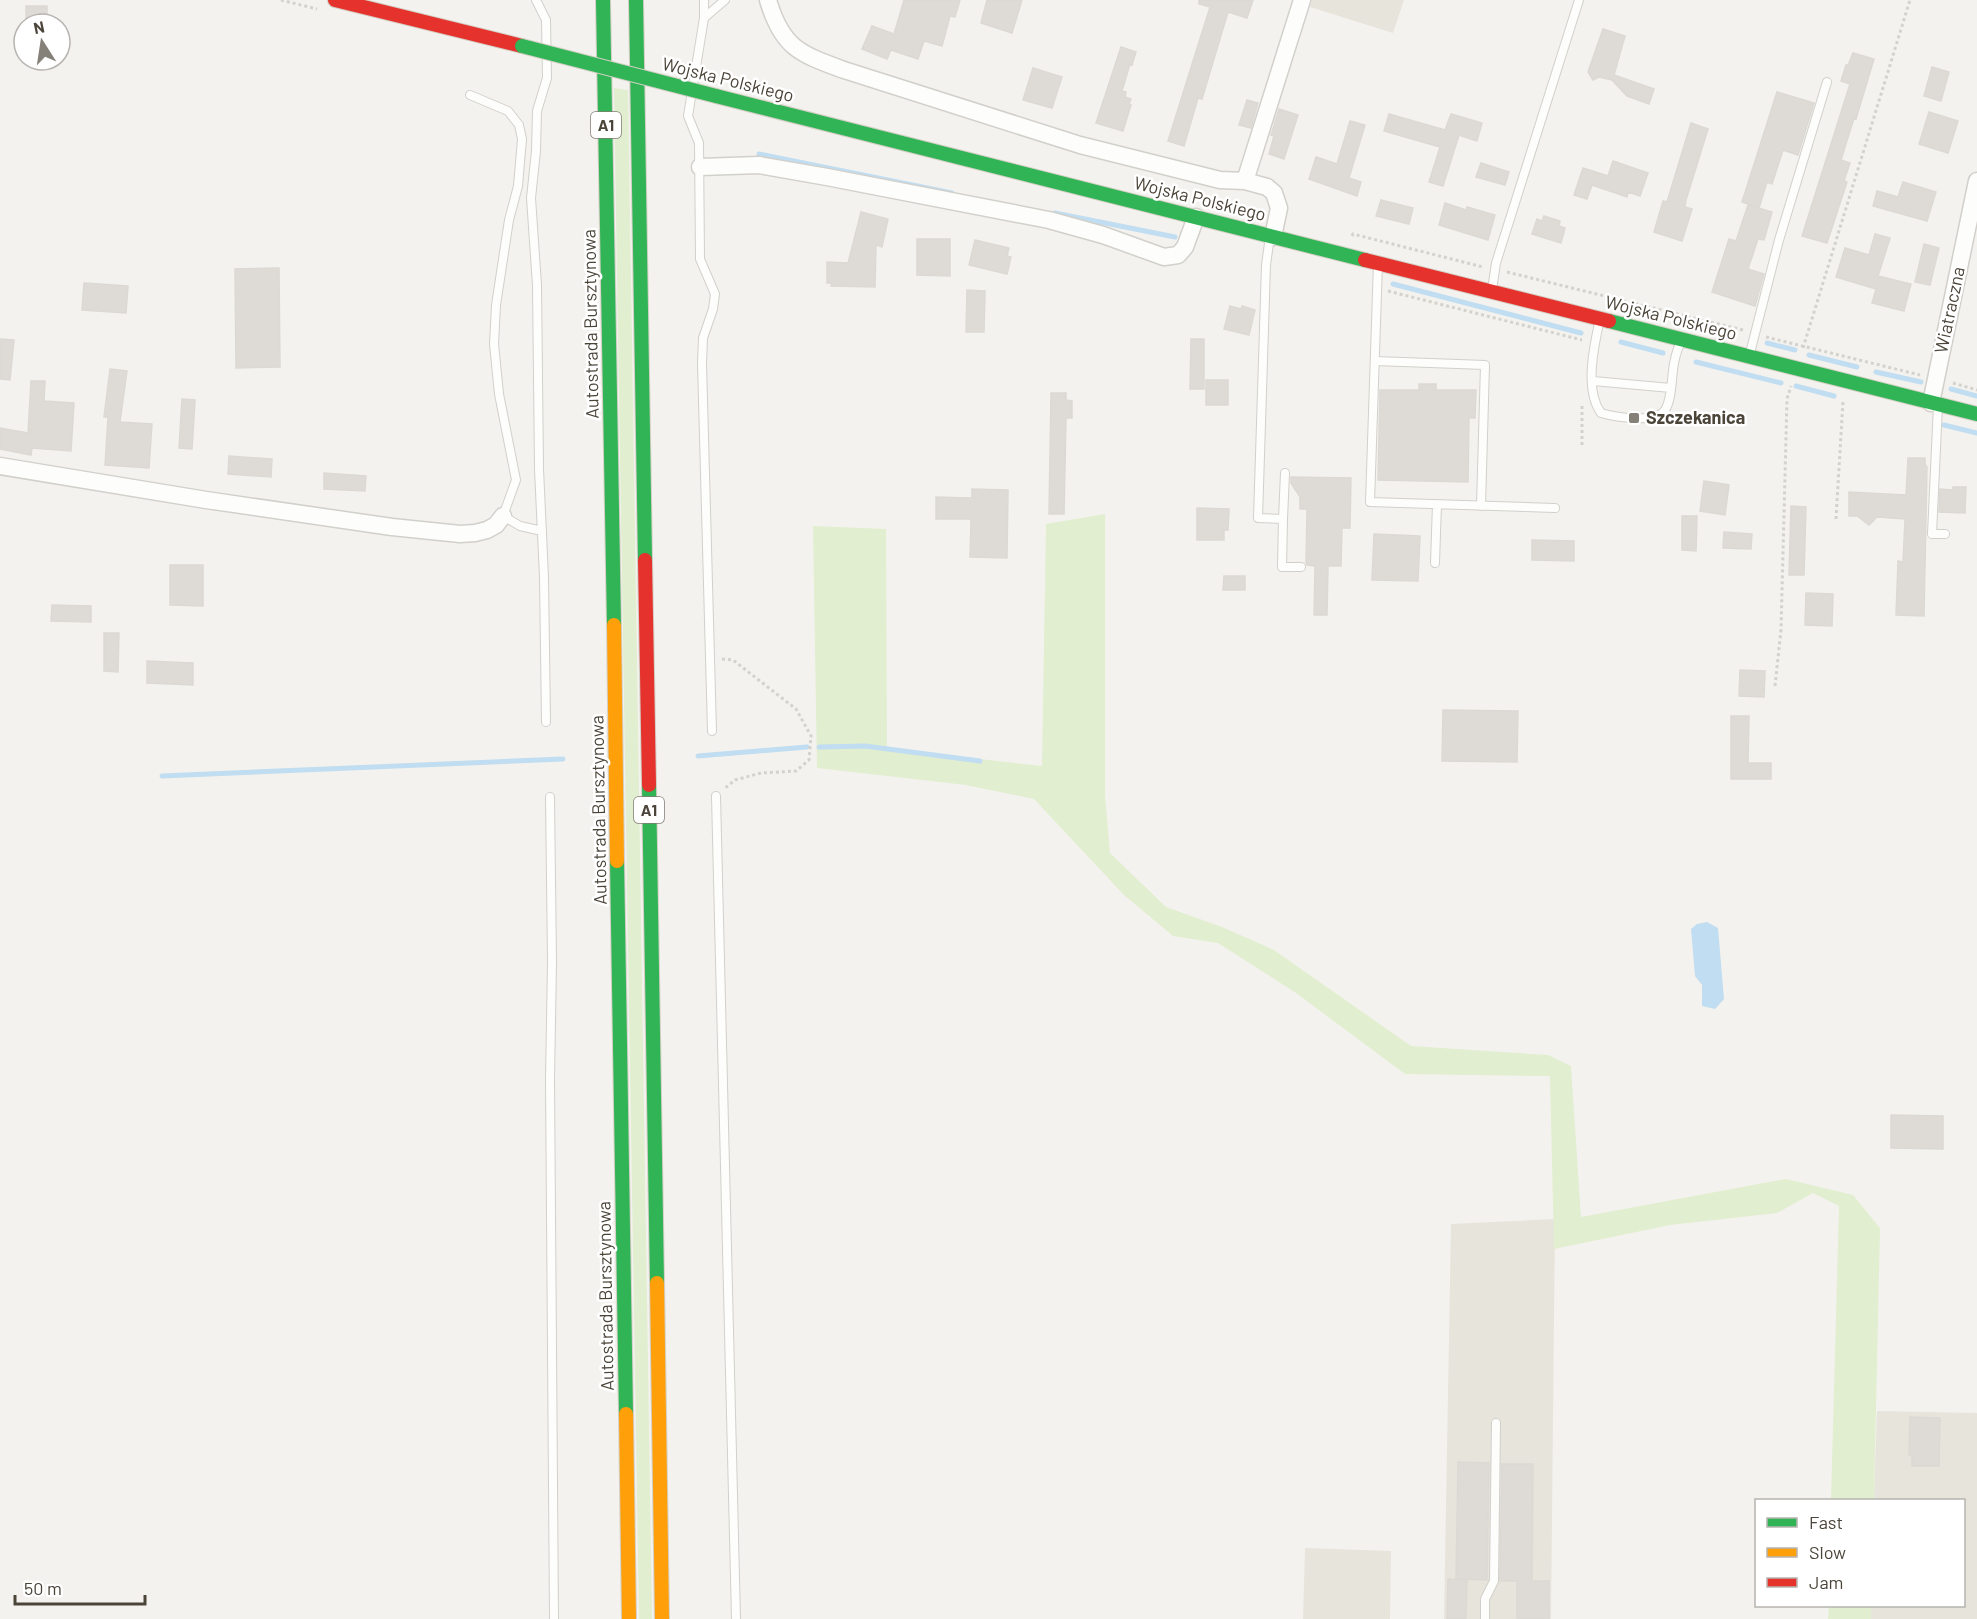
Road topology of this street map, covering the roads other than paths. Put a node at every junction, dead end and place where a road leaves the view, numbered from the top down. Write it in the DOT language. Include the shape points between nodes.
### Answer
graph roads {
  1 [pos="335,0"];
  2 [pos="536,0"];
  3 [pos="603,0"];
  4 [pos="636,0"];
  5 [pos="704,0"];
  6 [pos="725,0"];
  7 [pos="768,0"];
  8 [pos="1302,0"];
  9 [pos="1579,0"];
  10 [pos="704,18"];
  11 [pos="1827,82"];
  12 [pos="470,95"];
  13 [pos="700,167"];
  14 [pos="1245,181"];
  15 [pos="1977,181"];
  16 [pos="1196,217"];
  17 [pos="1272,236"];
  18 [pos="1378,263"];
  19 [pos="1492,291"];
  20 [pos="1600,319"];
  21 [pos="1682,339"];
  22 [pos="1749,357"];
  23 [pos="1375,361"];
  24 [pos="1593,381"];
  25 [pos="1671,388"];
  26 [pos="1935,404"];
  27 [pos="1977,414"];
  28 [pos="0,466"];
  29 [pos="1285,473"];
  30 [pos="1437,504"];
  31 [pos="1481,506"];
  32 [pos="1555,508"];
  33 [pos="503,516"];
  34 [pos="1283,519"];
  35 [pos="542,531"];
  36 [pos="1945,534"];
  37 [pos="1435,563"];
  38 [pos="1301,567"];
  39 [pos="546,722"];
  40 [pos="712,731"];
  41 [pos="550,796"];
  42 [pos="716,796"];
  43 [pos="1496,1423"];
  44 [pos="554,1619"];
  45 [pos="629,1619"];
  46 [pos="662,1619"];
  47 [pos="736,1619"];
  48 [pos="1485,1619"];
  1 -- 16 [label="main road, Wojska Polskiego, bridge"];
  2 -- 35 [label="lane" via="546,20 547,78 537,111 531,198 537,285"];
  3 -- 45 [label="main road, Autostrada Bursztynowa / A1"];
  4 -- 46 [label="main road, A1"];
  5 -- 10 [label="lane"];
  6 -- 10 [label="lane"];
  7 -- 14 [label="street" via="781,32 791,46 807,57 1080,145 1220,180"];
  8 -- 14 [label="street"];
  9 -- 19 [label="lane" via="1495,270"];
  10 -- 13 [label="lane" via="688,116 699,143"];
  11 -- 22 [label="lane" via="1779,240"];
  12 -- 33 [label="lane" via="508,111 519,124 522,139 518,186 496,304 499,393 516,480"];
  13 -- 16 [label="street" via="759,165 967,204 1049,220 1164,257 1178,255 1185,247"];
  13 -- 40 [label="lane" via="700,259 716,294 703,338 702,363"];
  14 -- 17 [label="street" via="1267,187 1277,200 1278,215"];
  15 -- 26 [label="street, Wiatraczna" via="1936,379"];
  16 -- 17 [label="main road, Wojska Polskiego"];
  17 -- 18 [label="main road, Wojska Polskiego"];
  17 -- 34 [label="lane" via="1266,266 1258,518"];
  18 -- 19 [label="main road, Wojska Polskiego"];
  18 -- 23 [label="lane"];
  19 -- 20 [label="main road, Wojska Polskiego"];
  20 -- 21 [label="main road, Wojska Polskiego"];
  20 -- 24 [label="lane"];
  21 -- 22 [label="main road, Wojska Polskiego"];
  21 -- 25 [label="lane"];
  22 -- 26 [label="main road, Wojska Polskiego"];
  23 -- 30 [label="lane" via="1370,502"];
  23 -- 31 [label="lane" via="1485,365"];
  24 -- 25 [label="lane"];
  24 -- 25 [label="lane" via="1595,405 1600,413 1614,417 1649,418 1661,414"];
  26 -- 27 [label="main road, Wojska Polskiego"];
  26 -- 36 [label="lane" via="1932,534"];
  28 -- 33 [label="street" via="206,501 437,532 475,534 496,525"];
  29 -- 34 [label="lane"];
  30 -- 31 [label="lane"];
  30 -- 37 [label="lane"];
  31 -- 32 [label="lane"];
  33 -- 35 [label="lane" via="520,526"];
  34 -- 38 [label="lane" via="1282,567"];
  35 -- 39 [label="lane"];
  41 -- 44 [label="lane"];
  42 -- 47 [label="lane"];
  43 -- 48 [label="lane" via="1494,1581 1485,1599"];
}
